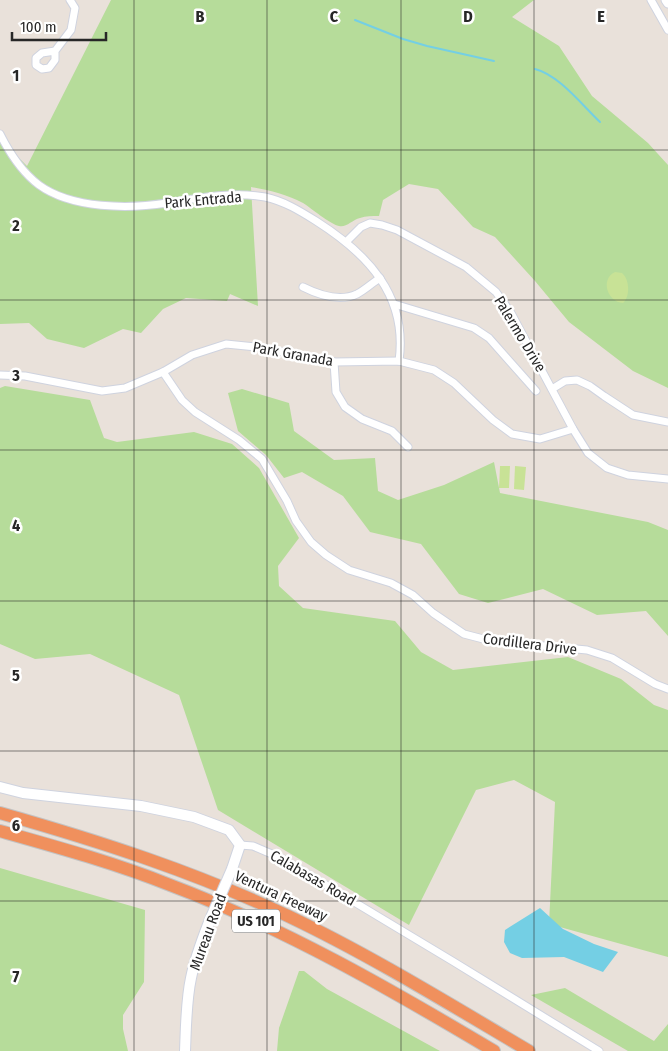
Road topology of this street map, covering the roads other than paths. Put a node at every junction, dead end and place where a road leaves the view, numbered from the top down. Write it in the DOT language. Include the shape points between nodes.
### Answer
graph roads {
  1 [pos="70,0"];
  2 [pos="651,0"];
  3 [pos="668,30"];
  4 [pos="55,51"];
  5 [pos="0,134"];
  6 [pos="346,242"];
  7 [pos="380,278"];
  8 [pos="303,287"];
  9 [pos="394,304"];
  10 [pos="399,361"];
  11 [pos="334,362"];
  12 [pos="163,372"];
  13 [pos="0,375"];
  14 [pos="552,389"];
  15 [pos="536,391"];
  16 [pos="668,422"];
  17 [pos="572,429"];
  18 [pos="408,447"];
  19 [pos="668,479"];
  20 [pos="668,689"];
  21 [pos="0,787"];
  22 [pos="0,813"];
  23 [pos="0,831"];
  24 [pos="240,845"];
  25 [pos="185,1051"];
  26 [pos="494,1051"];
  27 [pos="529,1051"];
  28 [pos="599,1051"];
  1 -- 4 [label="street" via="75,8 71,30"];
  2 -- 3 [label="street"];
  5 -- 6 [label="street, Park Entrada" via="20,166 39,185 62,196 109,206 165,204 233,195 264,197 288,204"];
  6 -- 7 [label="street, Park Entrada"];
  6 -- 14 [label="street, Palermo Drive" via="361,227 370,223 382,225 466,267 496,292 511,313"];
  7 -- 8 [label="street" via="357,294 343,298 315,293"];
  7 -- 9 [label="street, Park Entrada"];
  9 -- 10 [label="street, Park Entrada" via="400,332"];
  9 -- 15 [label="street" via="474,328 489,338"];
  10 -- 11 [label="street, Park Granada"];
  10 -- 17 [label="street, Park Granada" via="434,370 454,383 512,434 540,439"];
  11 -- 12 [label="street, Park Granada" via="226,344 192,354"];
  11 -- 18 [label="street" via="336,392 345,407 362,419 392,431"];
  12 -- 13 [label="street, Park Granada" via="125,388 102,391 25,376"];
  12 -- 20 [label="street, Cordillera Drive" via="182,400 195,412 262,459 311,542 349,570 391,583 413,595 432,613 464,634 491,642 587,650 612,658"];
  14 -- 16 [label="street" via="577,380 633,415"];
  14 -- 17 [label="street, Palermo Drive"];
  17 -- 19 [label="street, Palermo Drive" via="588,453 607,468 628,475"];
  21 -- 24 [label="main road" via="31,794 172,811 224,828"];
  22 -- 27 [label="highway, Ventura Freeway / US 101" via="115,847 290,917"];
  23 -- 26 [label="highway, US 101" via="170,884 238,913 315,949"];
  24 -- 25 [label="main road, Mureau Road, bridge" via="191,977"];
  24 -- 28 [label="street, Calabasas Road" via="253,846 281,858"];
}
